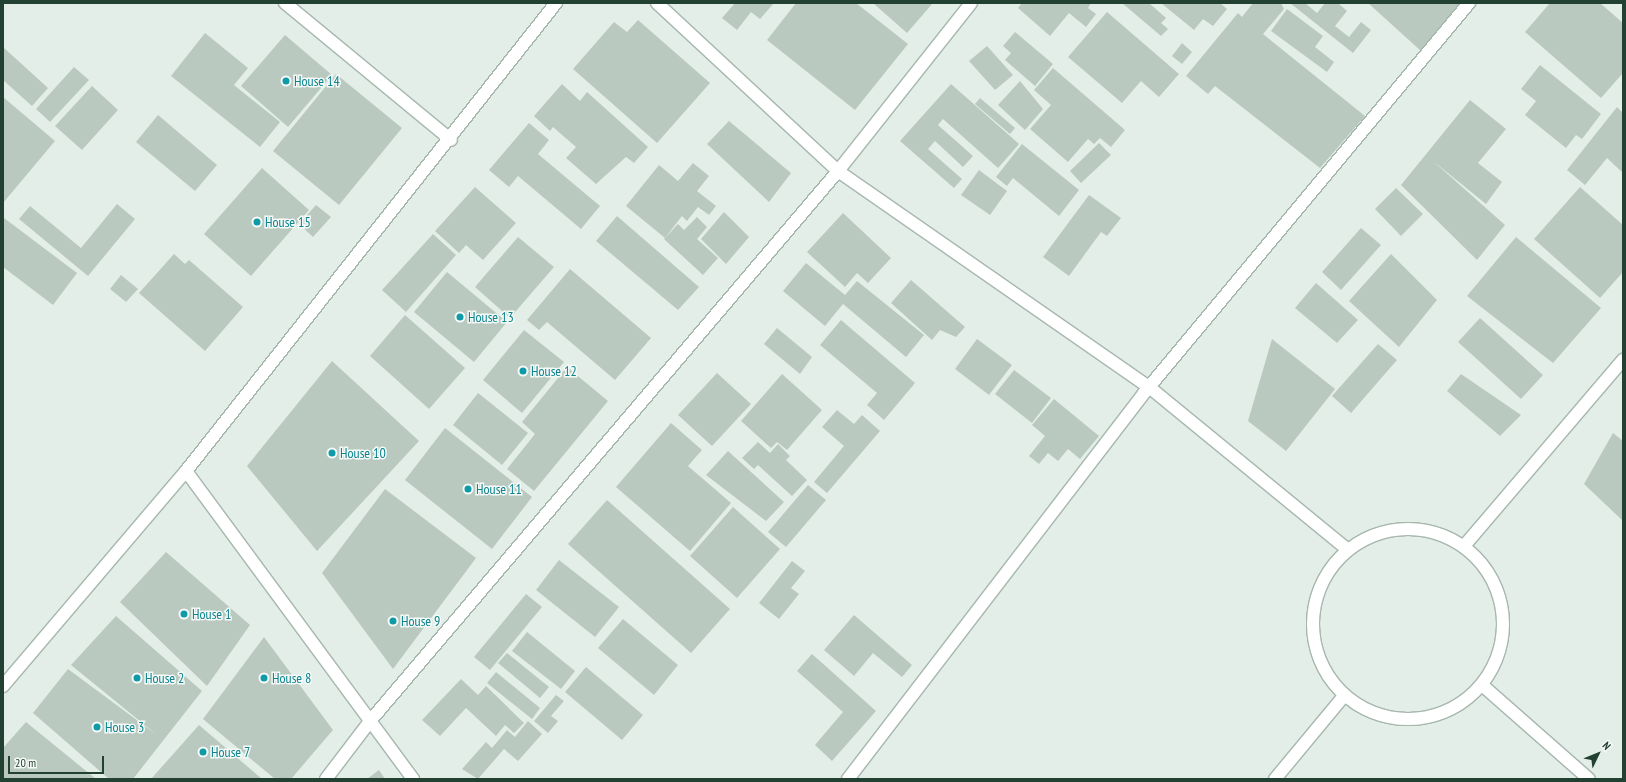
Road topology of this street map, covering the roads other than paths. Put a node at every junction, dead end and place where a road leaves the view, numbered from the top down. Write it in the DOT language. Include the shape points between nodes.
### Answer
graph roads {
  1 [pos="285,3"];
  2 [pos="556,3"];
  3 [pos="657,3"];
  4 [pos="971,3"];
  5 [pos="1469,3"];
  6 [pos="451,140"];
  7 [pos="838,171"];
  8 [pos="1623,360"];
  9 [pos="1149,387"];
  10 [pos="186,471"];
  11 [pos="1464,546"];
  12 [pos="1348,550"];
  13 [pos="1482,685"];
  14 [pos="3,686"];
  15 [pos="1344,696"];
  16 [pos="371,720"];
  17 [pos="326,779"];
  18 [pos="413,779"];
  19 [pos="848,779"];
  20 [pos="1275,779"];
  21 [pos="1589,779"];
  1 -- 6 [label="street"];
  2 -- 6 [label="street"];
  3 -- 7 [label="street"];
  4 -- 7 [label="street"];
  5 -- 9 [label="street"];
  6 -- 10 [label="street"];
  7 -- 9 [label="street"];
  7 -- 16 [label="street"];
  8 -- 11 [label="street"];
  9 -- 12 [label="street"];
  9 -- 19 [label="street"];
  10 -- 14 [label="street"];
  10 -- 16 [label="street"];
  11 -- 12 [label="street" via="1437,534 1406,529 1375,535"];
  11 -- 13 [label="street" via="1486,571 1499,598 1501,613 1503,629 1497,659"];
  12 -- 15 [label="street" via="1327,574 1316,598 1312,624 1316,651 1324,669"];
  13 -- 15 [label="street" via="1459,705 1431,717 1400,720 1370,712"];
  13 -- 21 [label="street"];
  15 -- 20 [label="street"];
  16 -- 17 [label="street"];
  16 -- 18 [label="street"];
}
